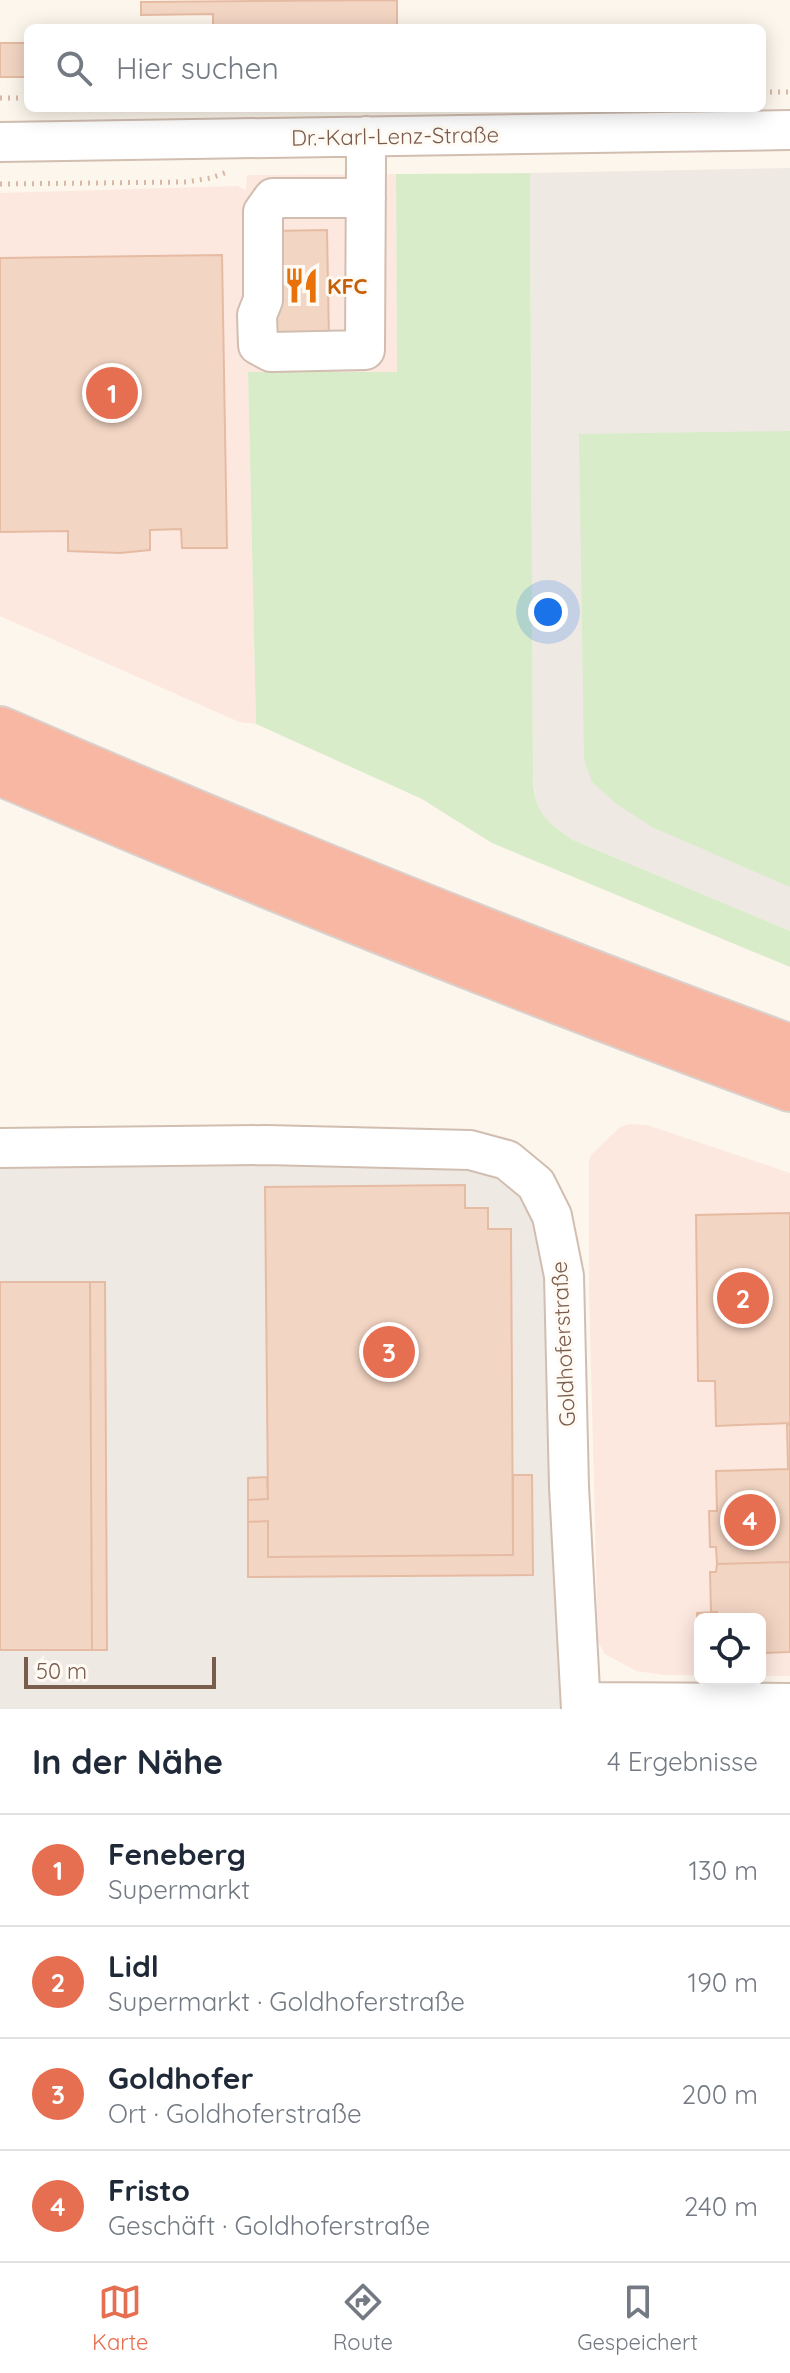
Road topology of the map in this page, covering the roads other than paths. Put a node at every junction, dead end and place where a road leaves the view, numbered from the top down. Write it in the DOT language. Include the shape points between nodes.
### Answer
graph roads {
  1 [pos="790,130"];
  2 [pos="366,136"];
  3 [pos="0,142"];
  4 [pos="366,198"];
  5 [pos="0,729"];
  6 [pos="0,773"];
  7 [pos="790,1047"];
  8 [pos="790,1089"];
  9 [pos="0,1148"];
  10 [pos="790,1703"];
  11 [pos="581,1706"];
  1 -- 2 [label="street, Dr.-Karl-Lenz-Straße"];
  2 -- 3 [label="street, Dr.-Karl-Lenz-Straße"];
  2 -- 4 [label="street"];
  4 -- 4 [label="street" via="365,350 271,352 258,345 263,212 273,198"];
  5 -- 7 [label="highway" via="474,925"];
  6 -- 8 [label="highway" via="270,886"];
  9 -- 11 [label="street, Goldhoferstraße" via="266,1145 470,1150 507,1160 536,1184 552,1216 564,1276"];
  10 -- 11 [label="street, Goldhoferstraße"];
}
